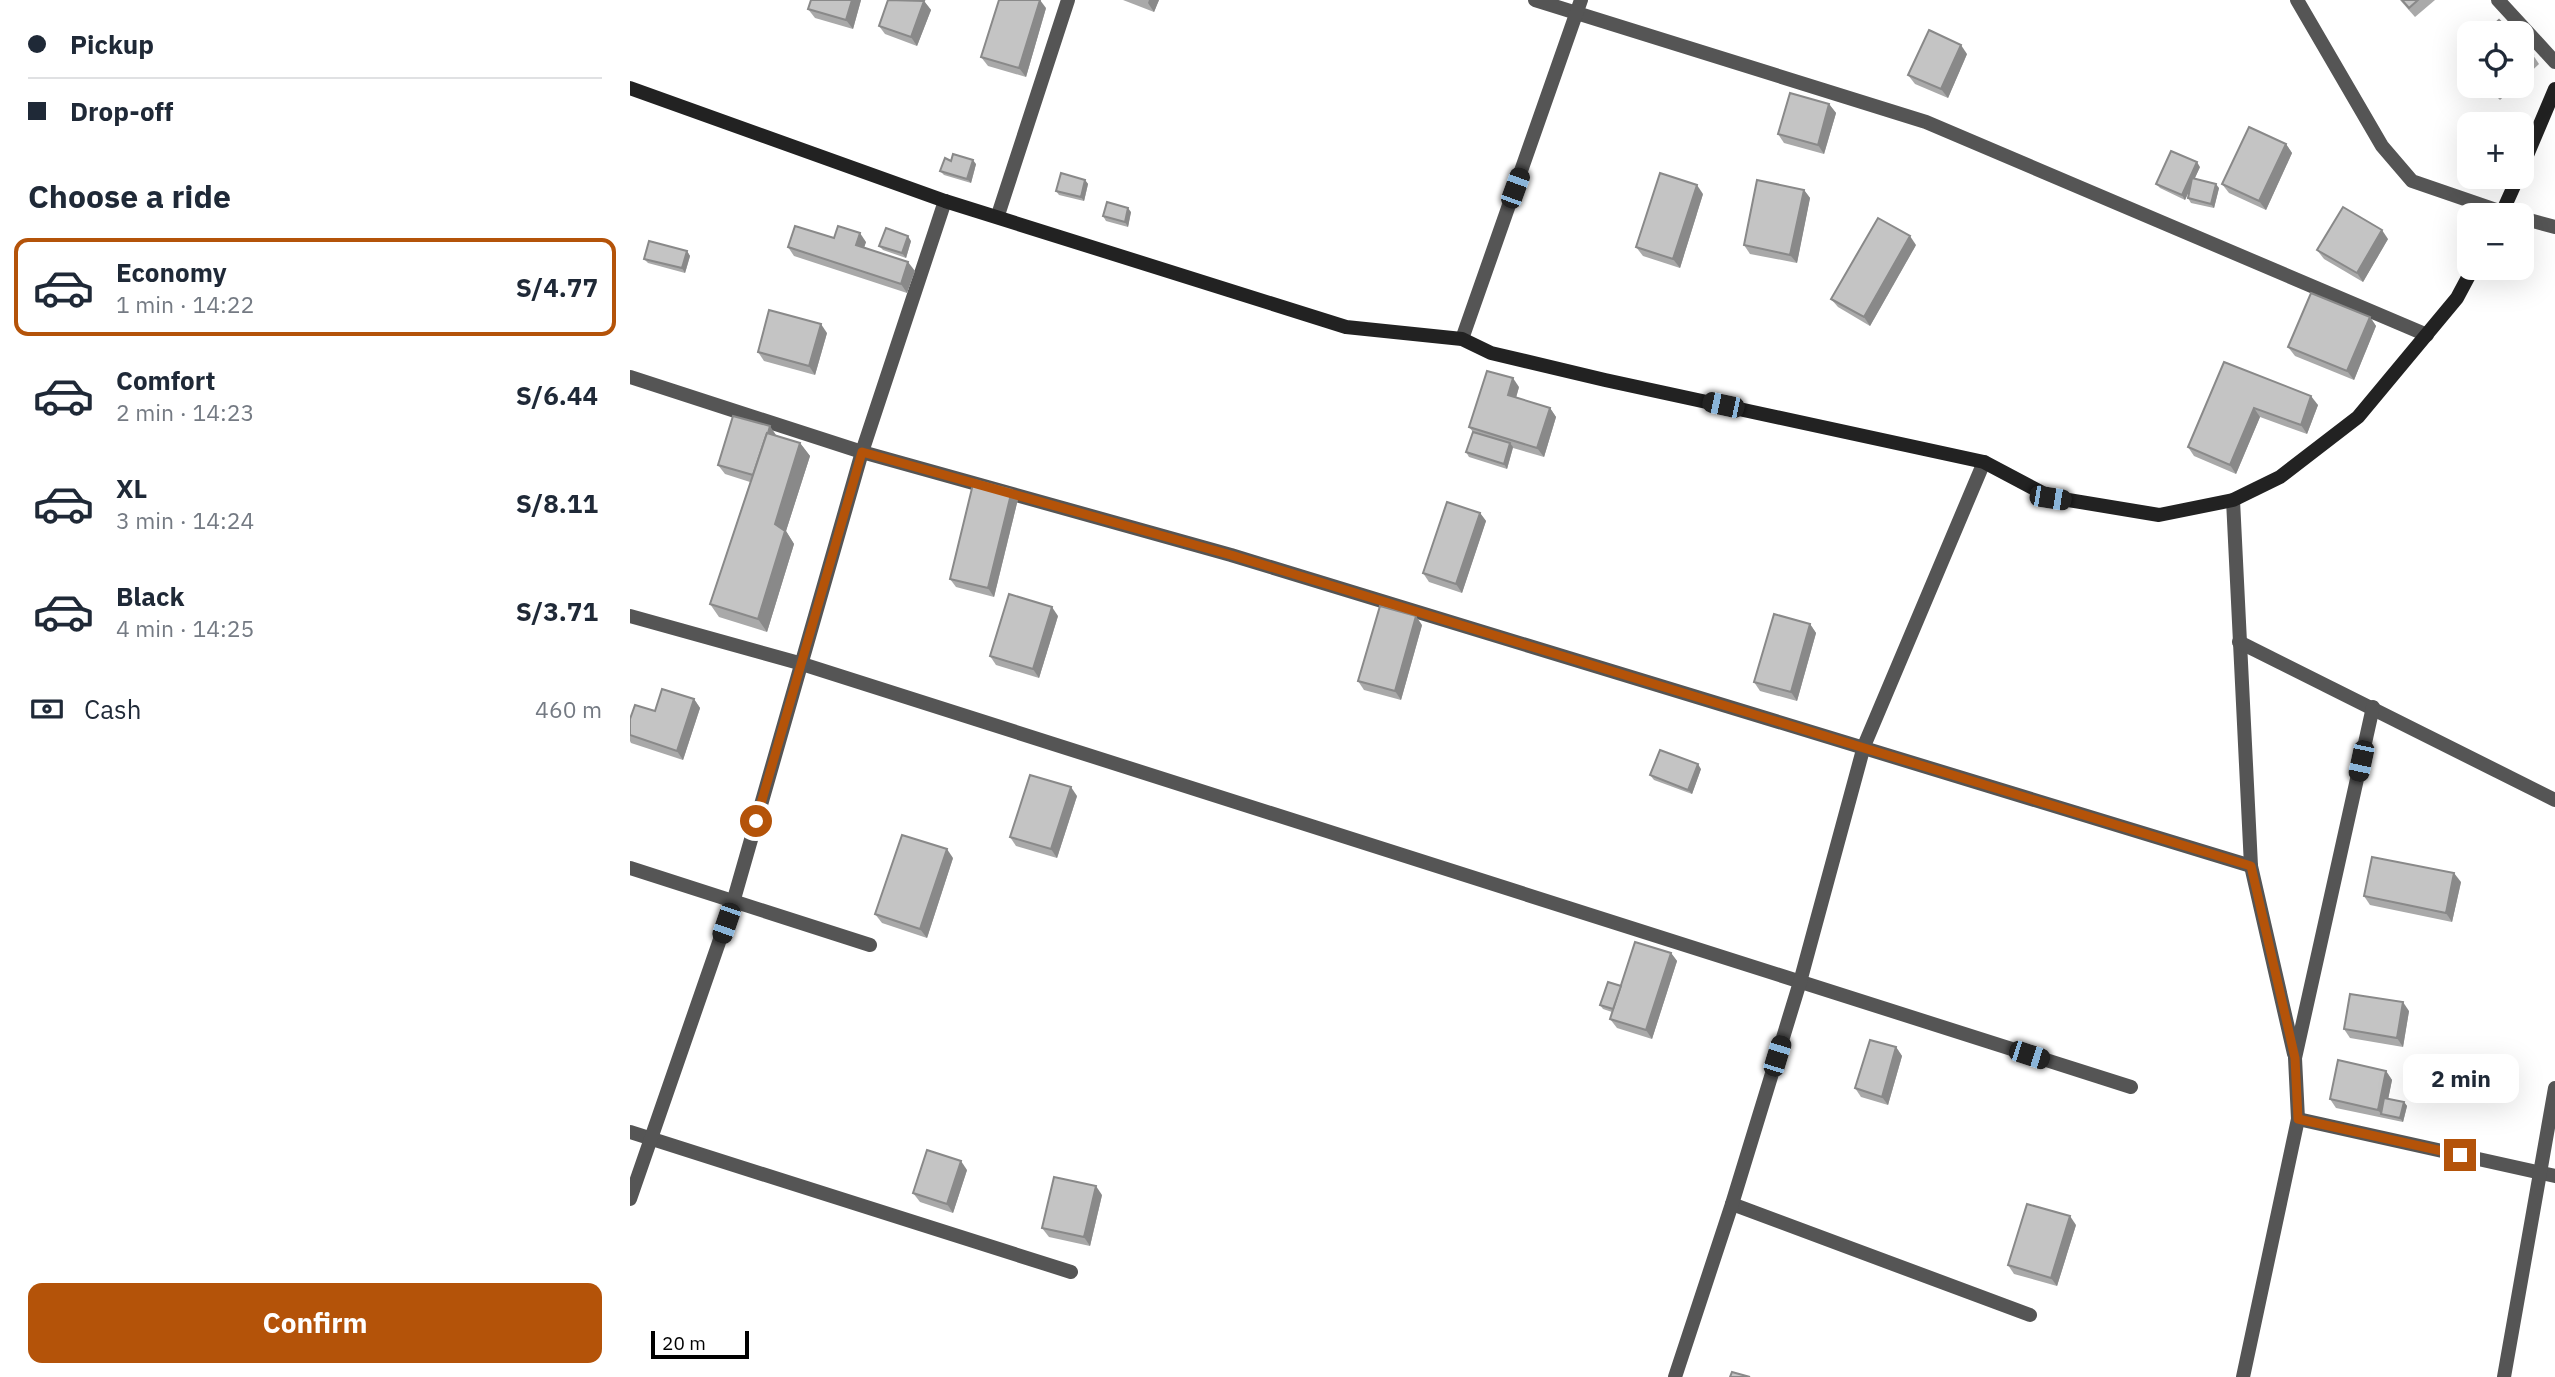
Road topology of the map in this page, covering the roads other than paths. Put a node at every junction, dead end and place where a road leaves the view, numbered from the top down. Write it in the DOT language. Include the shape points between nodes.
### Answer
graph roads {
  1 [pos="1068,0"];
  2 [pos="1535,0"];
  3 [pos="2297,0"];
  4 [pos="2498,0"];
  5 [pos="1579,6"];
  6 [pos="2555,62"];
  7 [pos="630,88"];
  8 [pos="2555,89"];
  9 [pos="2534,139"];
  10 [pos="945,201"];
  11 [pos="2472,203"];
  12 [pos="998,215"];
  13 [pos="2534,221"];
  14 [pos="2555,227"];
  15 [pos="2467,280"];
  16 [pos="2427,335"];
  17 [pos="1462,339"];
  18 [pos="630,377"];
  19 [pos="862,452"];
  20 [pos="1984,462"];
  21 [pos="2233,500"];
  22 [pos="630,616"];
  23 [pos="2239,642"];
  24 [pos="799,663"];
  25 [pos="2373,707"];
  26 [pos="1864,746"];
  27 [pos="2555,800"];
  28 [pos="2251,866"];
  29 [pos="630,869"];
  30 [pos="734,899"];
  31 [pos="870,945"];
  32 [pos="1800,982"];
  33 [pos="2295,1058"];
  34 [pos="2131,1087"];
  35 [pos="2555,1088"];
  36 [pos="2298,1119"];
  37 [pos="630,1132"];
  38 [pos="652,1138"];
  39 [pos="2548,1175"];
  40 [pos="630,1199"];
  41 [pos="1732,1204"];
  42 [pos="1071,1272"];
  43 [pos="2030,1315"];
  44 [pos="1675,1377"];
  45 [pos="2243,1377"];
  46 [pos="2504,1377"];
  1 -- 12 [label="street"];
  2 -- 5 [label="street"];
  3 -- 11 [label="street" via="2382,146 2412,181"];
  4 -- 6 [label="street"];
  5 -- 16 [label="street" via="1926,122"];
  5 -- 17 [label="street"];
  7 -- 10 [label="street"];
  8 -- 9 [label="street"];
  10 -- 12 [label="street"];
  10 -- 19 [label="street"];
  12 -- 17 [label="street" via="1346,327"];
  13 -- 14 [label="street"];
  15 -- 16 [label="street"];
  16 -- 21 [label="street" via="2358,417 2280,477"];
  17 -- 20 [label="street" via="1491,353 1605,380"];
  18 -- 19 [label="street"];
  19 -- 24 [label="street"];
  19 -- 26 [label="street" via="1231,555"];
  20 -- 21 [label="street" via="2050,498 2159,515"];
  20 -- 26 [label="street"];
  21 -- 23 [label="street"];
  22 -- 24 [label="street"];
  23 -- 25 [label="street"];
  23 -- 28 [label="street"];
  24 -- 30 [label="street"];
  24 -- 32 [label="street"];
  25 -- 27 [label="street"];
  25 -- 33 [label="street"];
  26 -- 28 [label="street"];
  26 -- 32 [label="street"];
  28 -- 33 [label="street"];
  29 -- 30 [label="street"];
  30 -- 31 [label="street"];
  30 -- 38 [label="street"];
  32 -- 34 [label="street"];
  32 -- 41 [label="street"];
  33 -- 36 [label="street"];
  35 -- 39 [label="street"];
  36 -- 39 [label="street"];
  36 -- 45 [label="street"];
  37 -- 38 [label="street"];
  38 -- 40 [label="street"];
  38 -- 42 [label="street"];
  39 -- 46 [label="street"];
  41 -- 43 [label="street"];
  41 -- 44 [label="street"];
}
